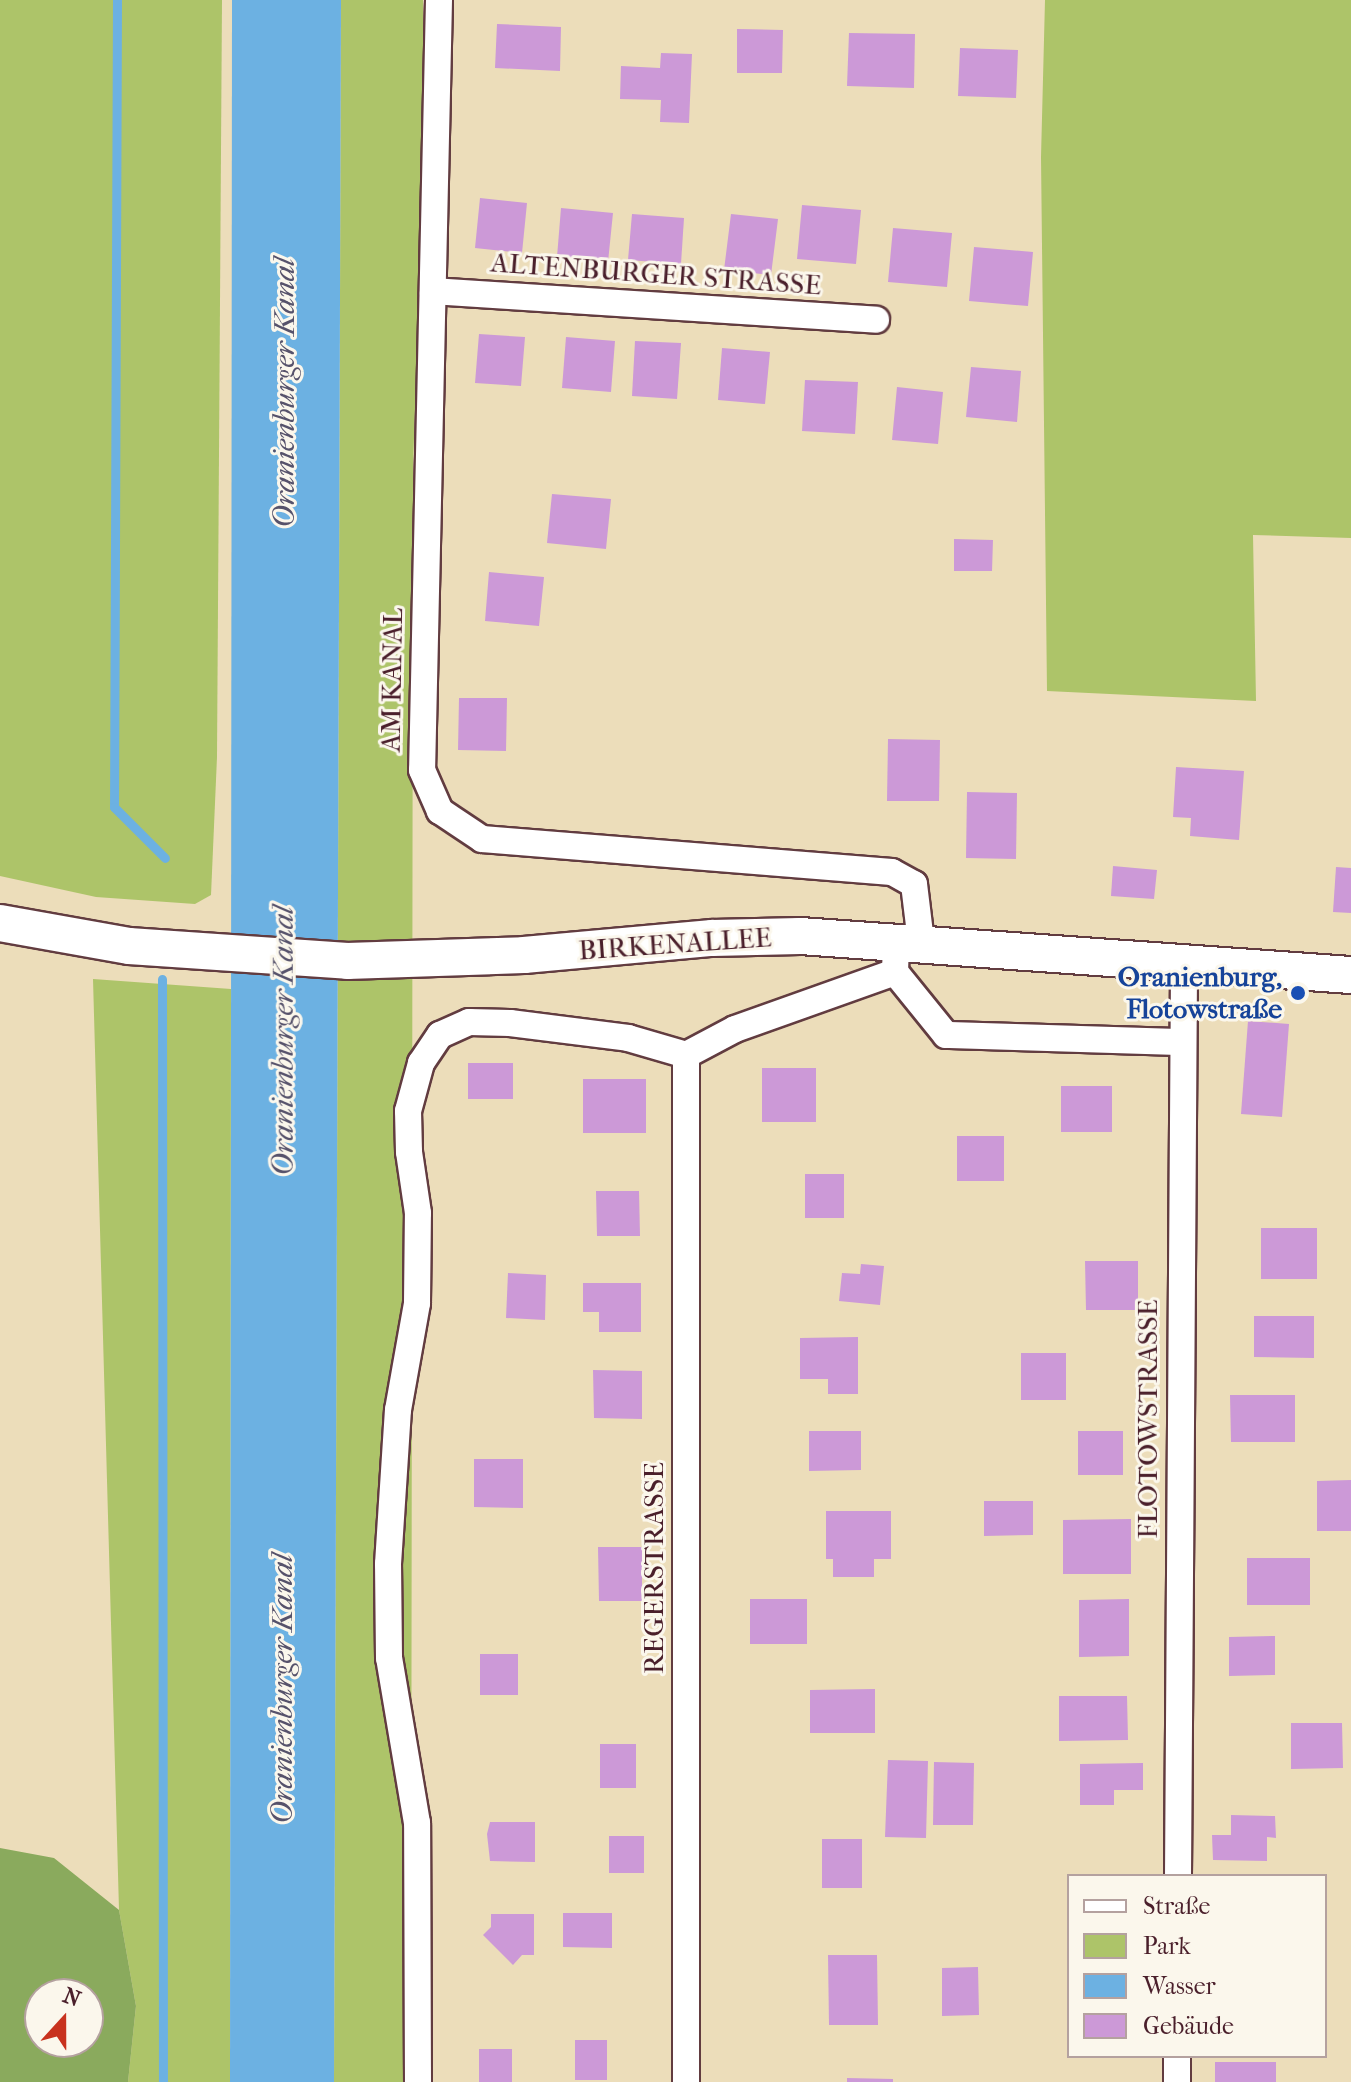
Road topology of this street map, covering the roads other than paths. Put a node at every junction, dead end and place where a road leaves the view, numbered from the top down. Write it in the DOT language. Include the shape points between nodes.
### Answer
graph roads {
  1 [pos="439,0"];
  2 [pos="433,291"];
  3 [pos="876,320"];
  4 [pos="0,923"];
  5 [pos="904,952"];
  6 [pos="1184,963"];
  7 [pos="1351,975"];
  8 [pos="1182,1042"];
  9 [pos="686,1055"];
  10 [pos="1178,1874"];
  11 [pos="1177,2058"];
  12 [pos="418,2082"];
  13 [pos="686,2082"];
  14 [pos="1177,2082"];
  1 -- 2 [label="street, AM KANAL"];
  2 -- 3 [label="street, ALTENBURGER STRASSE"];
  2 -- 5 [label="street, AM KANAL" via="422,770 440,811 482,839 892,872 914,884"];
  4 -- 5 [label="street, BIRKENALLEE" via="129,946 347,961 800,936"];
  5 -- 6 [label="street, BIRKENALLEE"];
  5 -- 8 [label="street" via="946,1035"];
  5 -- 9 [label="street"];
  6 -- 7 [label="street, BIRKENALLEE"];
  6 -- 8 [label="street, FLOTOWSTRASSE"];
  8 -- 10 [label="street, FLOTOWSTRASSE"];
  9 -- 12 [label="street" via="628,1038 469,1022 440,1035 421,1063 408,1111 418,1213 418,1289 398,1410 388,1564 389,1658 417,1823"];
  9 -- 13 [label="street, REGERSTRASSE"];
  11 -- 14 [label="street"];
}
